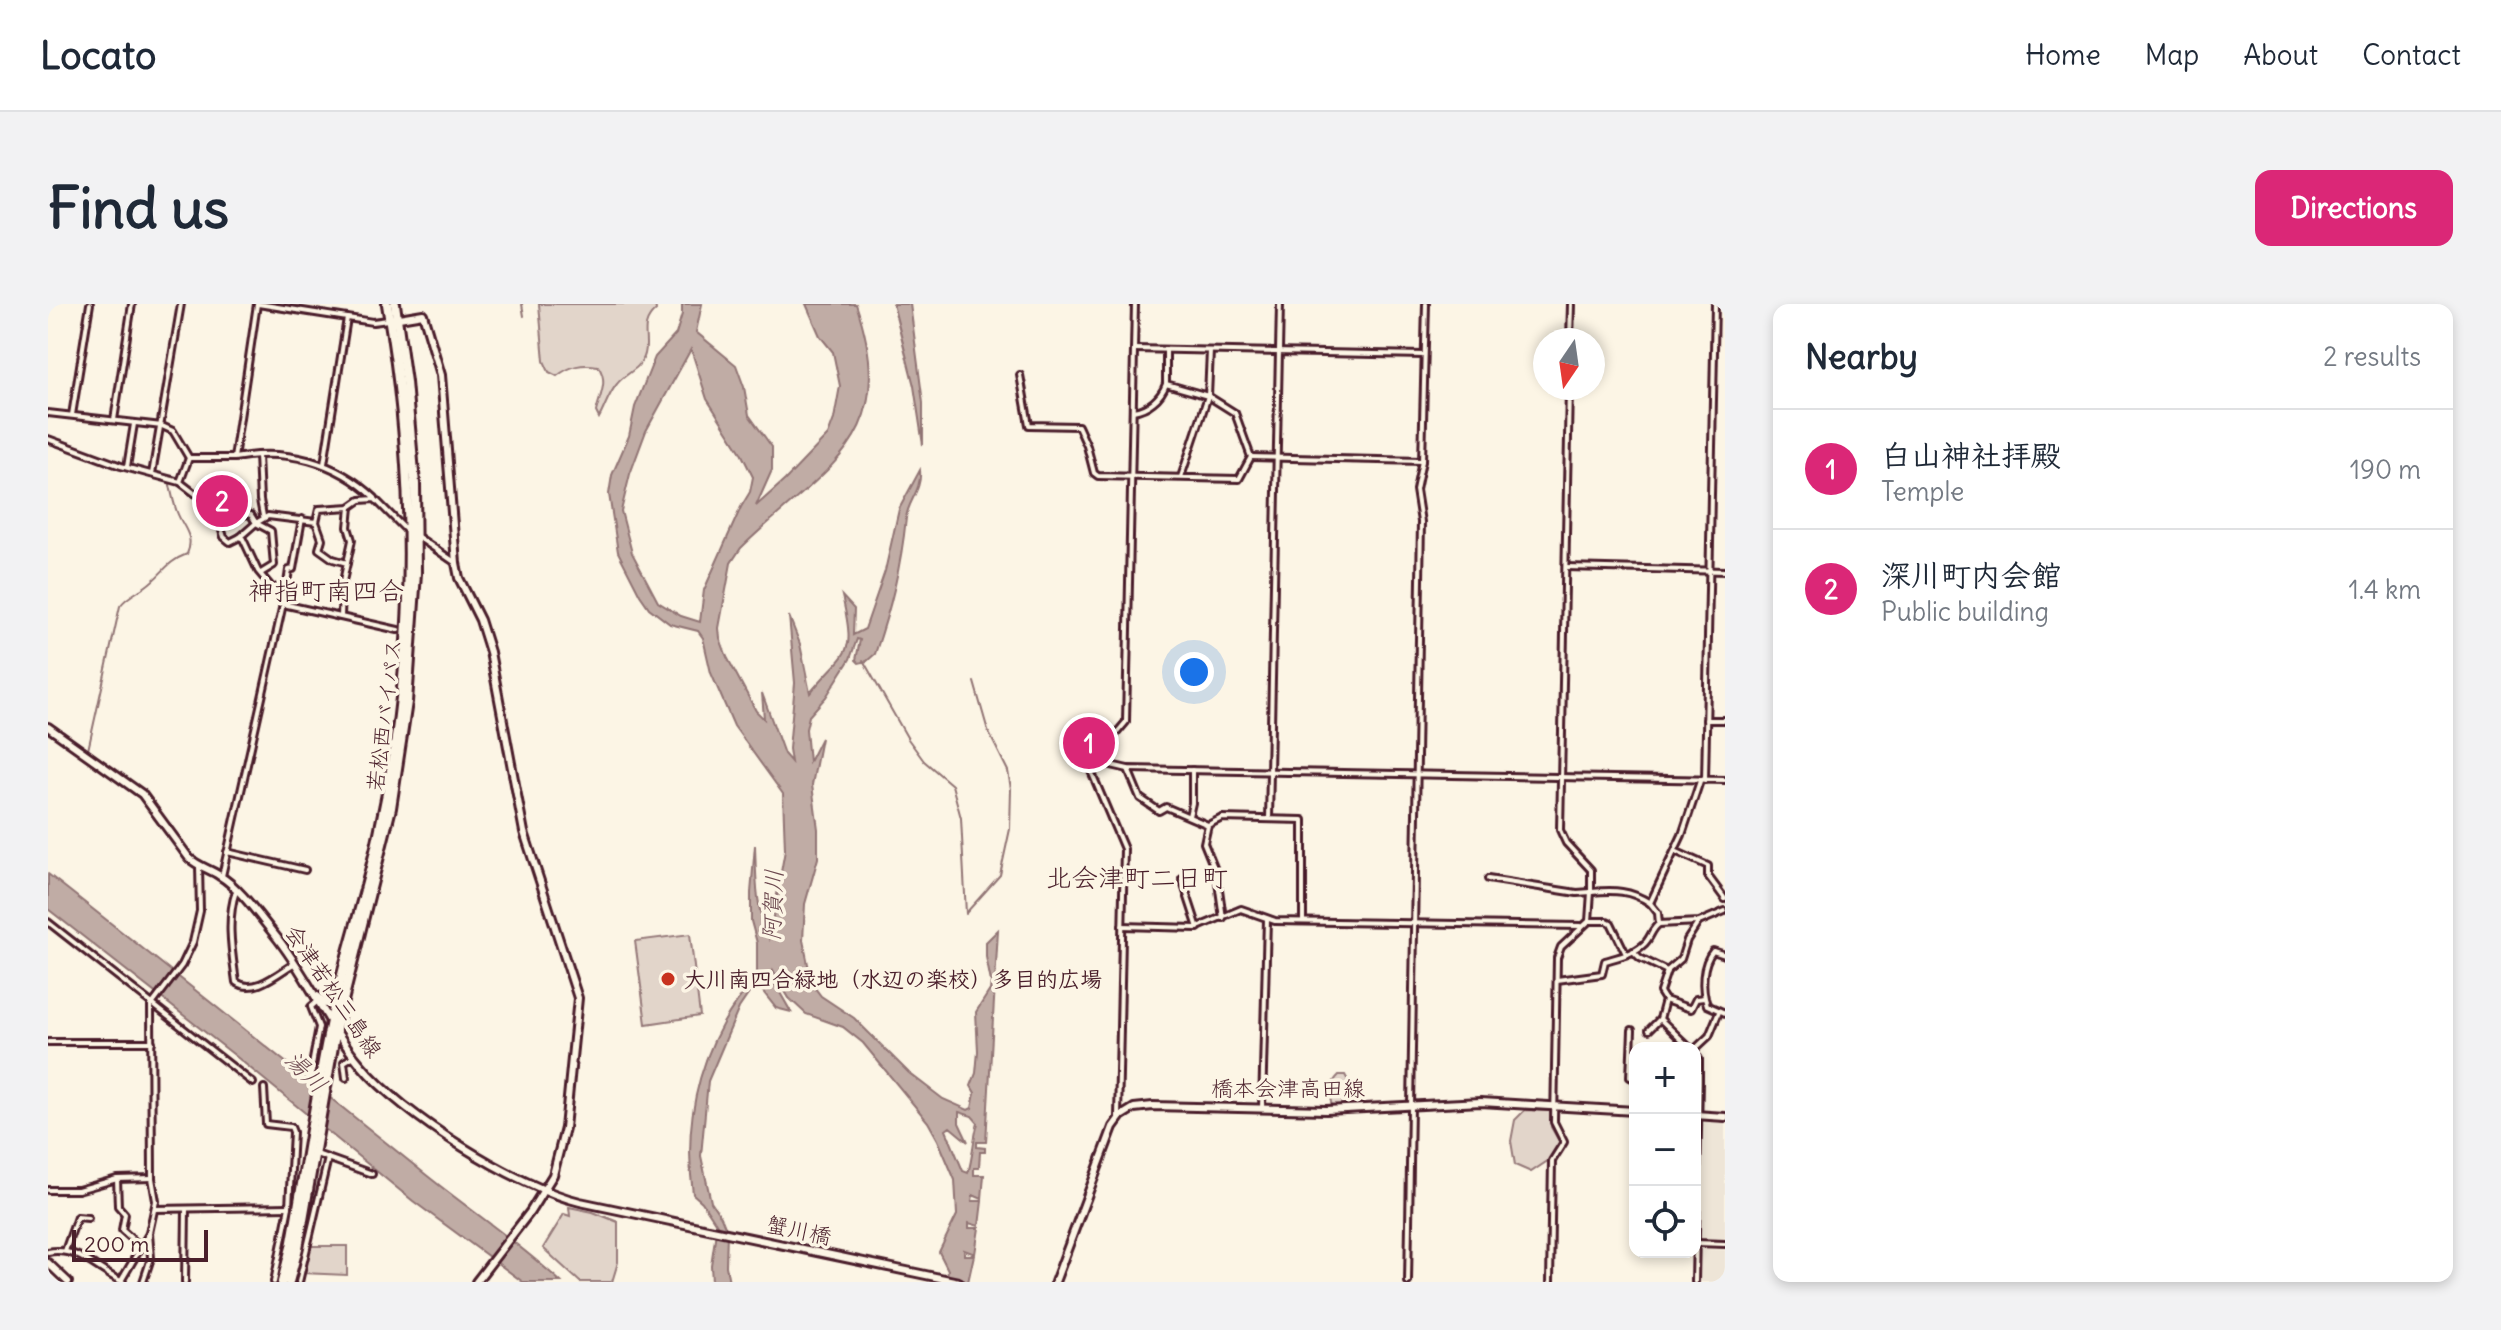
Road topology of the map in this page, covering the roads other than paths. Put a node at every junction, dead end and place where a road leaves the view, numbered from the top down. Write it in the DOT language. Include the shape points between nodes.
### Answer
graph roads {
  1 [pos="90,304"];
  2 [pos="132,304"];
  3 [pos="181,304"];
  4 [pos="256,304"];
  5 [pos="387,304"];
  6 [pos="395,304"];
  7 [pos="1135,304"];
  8 [pos="1280,304"];
  9 [pos="1426,304"];
  10 [pos="1571,304"];
  11 [pos="1715,304"];
  12 [pos="290,306"];
  13 [pos="347,318"];
  14 [pos="394,319"];
  15 [pos="1570,328"];
  16 [pos="1134,349"];
  17 [pos="1166,350"];
  18 [pos="1210,351"];
  19 [pos="1279,352"];
  20 [pos="1425,355"];
  21 [pos="1020,375"];
  22 [pos="1166,384"];
  23 [pos="1208,396"];
  24 [pos="1569,400"];
  25 [pos="1133,411"];
  26 [pos="48,413"];
  27 [pos="72,415"];
  28 [pos="114,421"];
  29 [pos="134,424"];
  30 [pos="162,426"];
  31 [pos="48,439"];
  32 [pos="258,455"];
  33 [pos="1251,457"];
  34 [pos="189,458"];
  35 [pos="234,458"];
  36 [pos="1277,458"];
  37 [pos="1422,461"];
  38 [pos="324,464"];
  39 [pos="127,467"];
  40 [pos="152,474"];
  41 [pos="1132,477"];
  42 [pos="1181,477"];
  43 [pos="180,482"];
  44 [pos="375,499"];
  45 [pos="350,507"];
  46 [pos="215,509"];
  47 [pos="264,517"];
  48 [pos="302,519"];
  49 [pos="316,522"];
  50 [pos="256,523"];
  51 [pos="412,534"];
  52 [pos="240,537"];
  53 [pos="347,563"];
  54 [pos="456,563"];
  55 [pos="1566,567"];
  56 [pos="1709,570"];
  57 [pos="1725,571"];
  58 [pos="261,573"];
  59 [pos="341,617"];
  60 [pos="398,630"];
  61 [pos="1706,720"];
  62 [pos="1725,720"];
  63 [pos="48,727"];
  64 [pos="1094,761"];
  65 [pos="1128,769"];
  66 [pos="1192,770"];
  67 [pos="1270,772"];
  68 [pos="1416,774"];
  69 [pos="1561,777"];
  70 [pos="1704,780"];
  71 [pos="1725,780"];
  72 [pos="1189,816"];
  73 [pos="1269,819"];
  74 [pos="1208,825"];
  75 [pos="1675,851"];
  76 [pos="227,852"];
  77 [pos="199,866"];
  78 [pos="305,870"];
  79 [pos="222,876"];
  80 [pos="1182,879"];
  81 [pos="1488,879"];
  82 [pos="236,891"];
  83 [pos="1591,892"];
  84 [pos="1725,899"];
  85 [pos="1650,903"];
  86 [pos="1725,911"];
  87 [pos="1223,918"];
  88 [pos="1267,919"];
  89 [pos="1303,921"];
  90 [pos="1589,921"];
  91 [pos="48,922"];
  92 [pos="1699,922"];
  93 [pos="1412,924"];
  94 [pos="1659,924"];
  95 [pos="1122,926"];
  96 [pos="1583,927"];
  97 [pos="1198,928"];
  98 [pos="1633,951"];
  99 [pos="1626,954"];
  100 [pos="1725,955"];
  101 [pos="295,963"];
  102 [pos="1667,971"];
  103 [pos="1557,980"];
  104 [pos="336,997"];
  105 [pos="1704,998"];
  106 [pos="318,999"];
  107 [pos="1665,1000"];
  108 [pos="153,1002"];
  109 [pos="1722,1012"];
  110 [pos="1660,1019"];
  111 [pos="334,1024"];
  112 [pos="1632,1030"];
  113 [pos="1649,1030"];
  114 [pos="48,1042"];
  115 [pos="152,1042"];
  116 [pos="1633,1042"];
  117 [pos="1684,1042"];
  118 [pos="1701,1044"];
  119 [pos="333,1052"];
  120 [pos="352,1053"];
  121 [pos="312,1065"];
  122 [pos="326,1075"];
  123 [pos="346,1078"];
  124 [pos="253,1083"];
  125 [pos="264,1088"];
  126 [pos="1410,1105"];
  127 [pos="1554,1107"];
  128 [pos="1262,1108"];
  129 [pos="1629,1111"];
  130 [pos="1701,1115"];
  131 [pos="1725,1117"];
  132 [pos="1118,1120"];
  133 [pos="312,1140"];
  134 [pos="294,1152"];
  135 [pos="301,1152"];
  136 [pos="319,1155"];
  137 [pos="328,1158"];
  138 [pos="372,1174"];
  139 [pos="152,1178"];
  140 [pos="117,1179"];
  141 [pos="48,1190"];
  142 [pos="544,1192"];
  143 [pos="289,1207"];
  144 [pos="155,1209"];
  145 [pos="186,1209"];
  146 [pos="632,1214"];
  147 [pos="88,1218"];
  148 [pos="149,1233"];
  149 [pos="1701,1243"];
  150 [pos="1725,1244"];
  151 [pos="141,1247"];
  152 [pos="65,1251"];
  153 [pos="48,1252"];
  154 [pos="1696,1258"];
  155 [pos="48,1263"];
  156 [pos="68,1282"];
  157 [pos="122,1282"];
  158 [pos="143,1282"];
  159 [pos="185,1282"];
  160 [pos="274,1282"];
  161 [pos="282,1282"];
  162 [pos="289,1282"];
  163 [pos="299,1282"];
  164 [pos="476,1282"];
  165 [pos="959,1282"];
  166 [pos="1055,1282"];
  167 [pos="1408,1282"];
  168 [pos="1550,1282"];
  169 [pos="1695,1282"];
  1 -- 27 [label="street"];
  2 -- 28 [label="street"];
  3 -- 30 [label="street"];
  4 -- 12 [label="street"];
  4 -- 35 [label="street"];
  5 -- 14 [label="highway, 若松西バイパス"];
  6 -- 14 [label="highway, 若松西バイパス"];
  7 -- 16 [label="street"];
  8 -- 19 [label="street"];
  9 -- 20 [label="street"];
  10 -- 15 [label="street"];
  11 -- 56 [label="street"];
  12 -- 13 [label="street"];
  13 -- 14 [label="street"];
  13 -- 38 [label="street"];
  14 -- 51 [label="highway, 若松西バイパス"];
  14 -- 54 [label="main road" via="423,314 441,375"];
  16 -- 17 [label="street"];
  16 -- 25 [label="street"];
  17 -- 18 [label="street"];
  17 -- 22 [label="street"];
  18 -- 19 [label="street"];
  18 -- 23 [label="street"];
  19 -- 20 [label="street"];
  19 -- 36 [label="street"];
  20 -- 37 [label="street"];
  21 -- 41 [label="street" via="1029,425 1076,425 1094,474"];
  22 -- 23 [label="street"];
  22 -- 25 [label="street" via="1149,405"];
  23 -- 33 [label="street" via="1235,413"];
  23 -- 42 [label="street"];
  24 -- 55 [label="street"];
  25 -- 41 [label="street"];
  26 -- 27 [label="street"];
  27 -- 28 [label="street"];
  28 -- 29 [label="street"];
  29 -- 30 [label="street"];
  29 -- 39 [label="street"];
  30 -- 34 [label="street" via="173,431"];
  30 -- 40 [label="street"];
  31 -- 39 [label="street"];
  32 -- 35 [label="street"];
  32 -- 38 [label="street" via="299,456"];
  32 -- 47 [label="street"];
  33 -- 36 [label="street"];
  33 -- 42 [label="street" via="1239,479"];
  34 -- 35 [label="street"];
  34 -- 43 [label="street"];
  36 -- 37 [label="street"];
  36 -- 67 [label="street"];
  37 -- 68 [label="street" via="1416,490 1421,522"];
  38 -- 44 [label="street" via="353,479"];
  39 -- 40 [label="street"];
  40 -- 43 [label="street"];
  41 -- 42 [label="street"];
  41 -- 64 [label="street" via="1126,722"];
  43 -- 46 [label="street"];
  44 -- 45 [label="street"];
  44 -- 51 [label="street"];
  45 -- 49 [label="street" via="319,509"];
  45 -- 53 [label="street"];
  46 -- 50 [label="street" via="251,515"];
  46 -- 52 [label="street" via="227,541"];
  47 -- 48 [label="street"];
  47 -- 50 [label="street"];
  48 -- 49 [label="street"];
  48 -- 58 [label="street" via="287,583 273,589"];
  49 -- 53 [label="street" via="322,539 319,549"];
  50 -- 52 [label="street"];
  50 -- 58 [label="street" via="271,531 274,566"];
  51 -- 54 [label="street"];
  51 -- 104 [label="highway, 若松西バイパス" via="396,737 369,878"];
  51 -- 111 [label="highway, 若松西バイパス" via="411,655 397,774 373,886"];
  52 -- 58 [label="street"];
  53 -- 59 [label="street"];
  54 -- 142 [label="main road" via="490,652 524,832 578,998 565,1128"];
  55 -- 56 [label="street"];
  55 -- 69 [label="street"];
  56 -- 57 [label="street"];
  56 -- 61 [label="street"];
  59 -- 60 [label="street"];
  59 -- 76 [label="street" via="283,604"];
  61 -- 62 [label="street"];
  61 -- 70 [label="street"];
  63 -- 77 [label="main road, 会津若松三島線" via="142,794"];
  64 -- 65 [label="street"];
  64 -- 95 [label="street" via="1092,774 1123,841"];
  65 -- 66 [label="street"];
  65 -- 72 [label="street" via="1144,801 1159,811 1166,807"];
  66 -- 67 [label="street"];
  66 -- 72 [label="street"];
  67 -- 68 [label="street"];
  67 -- 73 [label="street"];
  68 -- 69 [label="street"];
  68 -- 93 [label="street"];
  69 -- 70 [label="street"];
  69 -- 83 [label="street" via="1560,834 1591,870"];
  70 -- 71 [label="street"];
  70 -- 75 [label="street"];
  72 -- 74 [label="street"];
  73 -- 74 [label="street" via="1222,818"];
  73 -- 89 [label="street" via="1303,820"];
  74 -- 87 [label="street" via="1204,843 1217,875"];
  75 -- 84 [label="street" via="1708,866 1708,876"];
  75 -- 85 [label="street"];
  76 -- 78 [label="street"];
  76 -- 79 [label="street"];
  77 -- 79 [label="main road, 会津若松三島線"];
  77 -- 108 [label="street" via="200,911 193,942"];
  79 -- 82 [label="main road, 会津若松三島線"];
  80 -- 97 [label="street"];
  81 -- 83 [label="street"];
  82 -- 101 [label="main road, 会津若松三島線"];
  82 -- 101 [label="street" via="230,925 236,982 247,987 263,983"];
  83 -- 85 [label="street" via="1621,890"];
  83 -- 90 [label="street"];
  85 -- 94 [label="street"];
  86 -- 92 [label="street"];
  87 -- 88 [label="street" via="1241,909"];
  87 -- 97 [label="street"];
  88 -- 89 [label="street"];
  88 -- 128 [label="street"];
  89 -- 93 [label="street"];
  90 -- 96 [label="street"];
  90 -- 99 [label="street" via="1609,922"];
  91 -- 108 [label="street"];
  92 -- 94 [label="street"];
  92 -- 102 [label="street" via="1681,959"];
  93 -- 96 [label="street"];
  93 -- 126 [label="street"];
  94 -- 98 [label="street"];
  95 -- 97 [label="street"];
  95 -- 132 [label="street"];
  96 -- 103 [label="street" via="1558,951"];
  98 -- 99 [label="street"];
  98 -- 102 [label="street"];
  99 -- 103 [label="street" via="1605,961 1604,972 1597,976"];
  100 -- 105 [label="street" via="1709,954"];
  101 -- 106 [label="main road, 会津若松三島線"];
  102 -- 107 [label="street" via="1660,994"];
  103 -- 127 [label="street"];
  104 -- 106 [label="highway" via="326,1003"];
  104 -- 111 [label="highway, 若松西バイパス"];
  105 -- 107 [label="street" via="1696,999 1691,1009"];
  105 -- 109 [label="street"];
  106 -- 111 [label="main road, 会津若松三島線"];
  106 -- 121 [label="street" via="311,1007 319,1027"];
  107 -- 110 [label="street"];
  108 -- 115 [label="street"];
  108 -- 124 [label="street"];
  109 -- 118 [label="street"];
  110 -- 113 [label="street"];
  110 -- 117 [label="street"];
  111 -- 119 [label="highway"];
  111 -- 120 [label="main road, 会津若松三島線"];
  111 -- 122 [label="highway"];
  112 -- 116 [label="street"];
  114 -- 115 [label="street"];
  115 -- 139 [label="street"];
  119 -- 120 [label="main road" via="340,1048"];
  119 -- 122 [label="highway"];
  120 -- 123 [label="street" via="344,1062"];
  120 -- 142 [label="main road, 会津若松三島線" via="373,1079 414,1112"];
  122 -- 133 [label="highway"];
  125 -- 134 [label="street" via="266,1124 293,1128"];
  126 -- 127 [label="main road, 橋本会津高田線"];
  126 -- 128 [label="main road, 橋本会津高田線"];
  126 -- 167 [label="street"];
  127 -- 129 [label="main road, 橋本会津高田線"];
  127 -- 168 [label="street" via="1554,1122 1564,1142 1552,1161"];
  128 -- 132 [label="main road, 橋本会津高田線" via="1141,1107"];
  130 -- 131 [label="main road"];
  132 -- 166 [label="main road"];
  133 -- 161 [label="highway"];
  133 -- 162 [label="highway"];
  134 -- 135 [label="street"];
  134 -- 143 [label="street"];
  136 -- 137 [label="street"];
  137 -- 138 [label="street"];
  137 -- 163 [label="street"];
  139 -- 140 [label="street"];
  139 -- 144 [label="street"];
  140 -- 141 [label="street" via="78,1190"];
  140 -- 151 [label="street" via="118,1206 125,1214 122,1230"];
  142 -- 146 [label="main road, 会津若松三島線"];
  142 -- 164 [label="main road"];
  143 -- 145 [label="street"];
  143 -- 160 [label="street"];
  144 -- 145 [label="street"];
  144 -- 148 [label="street"];
  145 -- 159 [label="street"];
  146 -- 165 [label="main road, 蟹川橋"];
  147 -- 152 [label="street" via="77,1217"];
  148 -- 151 [label="street"];
  148 -- 158 [label="street" via="151,1258"];
  149 -- 150 [label="street"];
  151 -- 157 [label="street"];
  152 -- 153 [label="street"];
  152 -- 157 [label="street"];
  154 -- 169 [label="street"];
  155 -- 156 [label="main road"];
}
